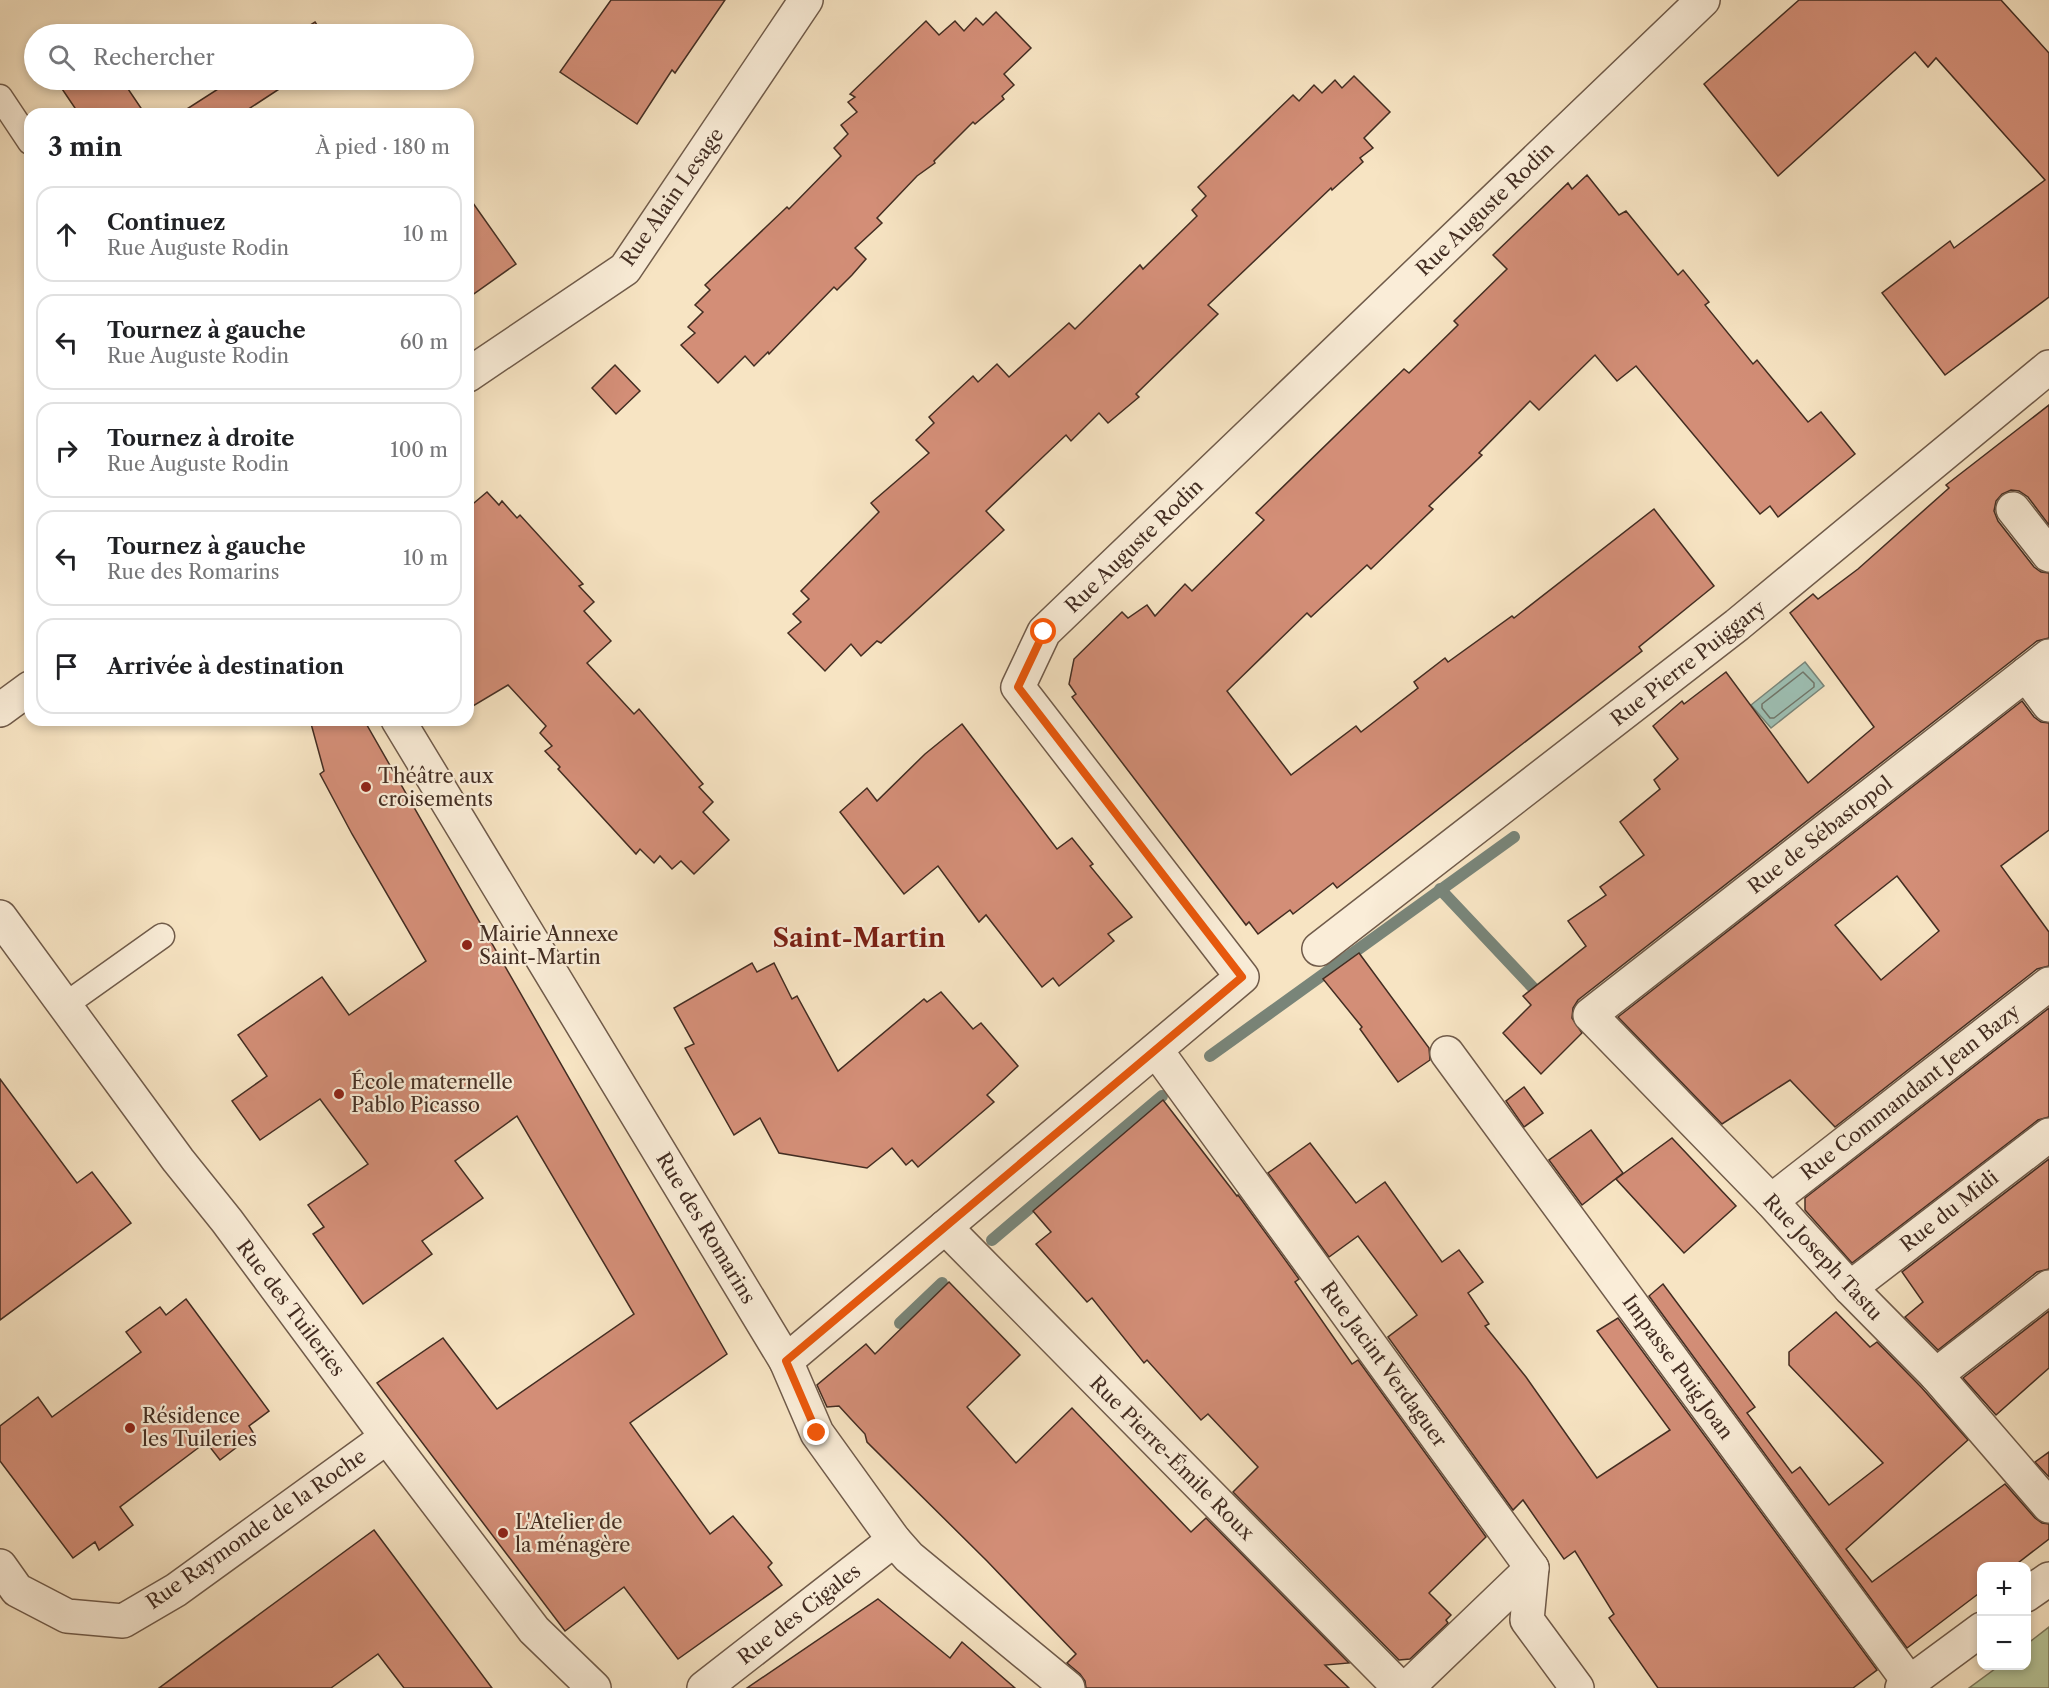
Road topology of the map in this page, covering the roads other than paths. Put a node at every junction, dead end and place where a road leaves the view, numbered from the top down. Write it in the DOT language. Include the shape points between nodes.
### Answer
graph roads {
  1 [pos="806,0"];
  2 [pos="1703,0"];
  3 [pos="0,98"];
  4 [pos="24,133"];
  5 [pos="2049,367"];
  6 [pos="474,371"];
  7 [pos="2013,509"];
  8 [pos="2049,555"];
  9 [pos="2037,665"];
  10 [pos="24,692"];
  11 [pos="2049,705"];
  12 [pos="0,710"];
  13 [pos="402,726"];
  14 [pos="0,917"];
  15 [pos="162,936"];
  16 [pos="1319,949"];
  17 [pos="2049,984"];
  18 [pos="65,1005"];
  19 [pos="1590,1015"];
  20 [pos="1156,1050"];
  21 [pos="1447,1053"];
  22 [pos="2049,1135"];
  23 [pos="1771,1201"];
  24 [pos="945,1227"];
  25 [pos="2049,1287"];
  26 [pos="1850,1288"];
  27 [pos="786,1361"];
  28 [pos="1936,1375"];
  29 [pos="387,1437"];
  30 [pos="2049,1506"];
  31 [pos="894,1540"];
  32 [pos="0,1566"];
  33 [pos="1532,1568"];
  34 [pos="2049,1579"];
  35 [pos="2031,1592"];
  36 [pos="1977,1633"];
  37 [pos="1905,1685"];
  38 [pos="594,1688"];
  39 [pos="704,1688"];
  40 [pos="1068,1688"];
  41 [pos="1400,1688"];
  42 [pos="1407,1688"];
  43 [pos="1577,1688"];
  1 -- 6 [label="street, Rue Alain Lesage" via="626,268"];
  2 -- 20 [label="street, Rue Auguste Rodin" via="1044,632 1018,687 1242,977"];
  3 -- 4 [label="lane"];
  5 -- 16 [label="street, Rue Pierre Puiggary" via="1737,625"];
  7 -- 8 [label="street"];
  9 -- 11 [label="street"];
  9 -- 19 [label="street, Rue de Sébastopol"];
  10 -- 12 [label="street"];
  13 -- 27 [label="street, Rue des Romarins"];
  14 -- 18 [label="street, Rue des Tuileries"];
  15 -- 18 [label="lane"];
  17 -- 23 [label="street, Rue Commandant Jean Bazy"];
  18 -- 29 [label="street, Rue des Tuileries"];
  19 -- 23 [label="street, Rue Joseph Tastu"];
  20 -- 24 [label="street, Rue Auguste Rodin"];
  20 -- 33 [label="street, Rue Jacint Verdaguer"];
  21 -- 37 [label="street, Impasse Puig Joan"];
  22 -- 26 [label="street, Rue du Midi"];
  23 -- 26 [label="street, Rue Joseph Tastu"];
  24 -- 27 [label="street, Rue Auguste Rodin"];
  24 -- 41 [label="street, Rue Pierre-Émile Roux"];
  25 -- 28 [label="street"];
  26 -- 28 [label="street, Rue Joseph Tastu"];
  27 -- 31 [label="street, Rue des Romarins" via="817,1433"];
  28 -- 30 [label="street, Rue Joseph Tastu"];
  29 -- 32 [label="street, Rue Raymonde de la Roche" via="176,1590 123,1621 67,1616 17,1590"];
  29 -- 38 [label="street, Rue des Tuileries" via="534,1630"];
  31 -- 39 [label="street, Rue des Cigales"];
  31 -- 40 [label="street, Rue des Romarins" via="909,1557"];
  33 -- 42 [label="street"];
  33 -- 43 [label="street" via="1527,1620"];
  34 -- 35 [label="street"];
  36 -- 37 [label="street"];
}
